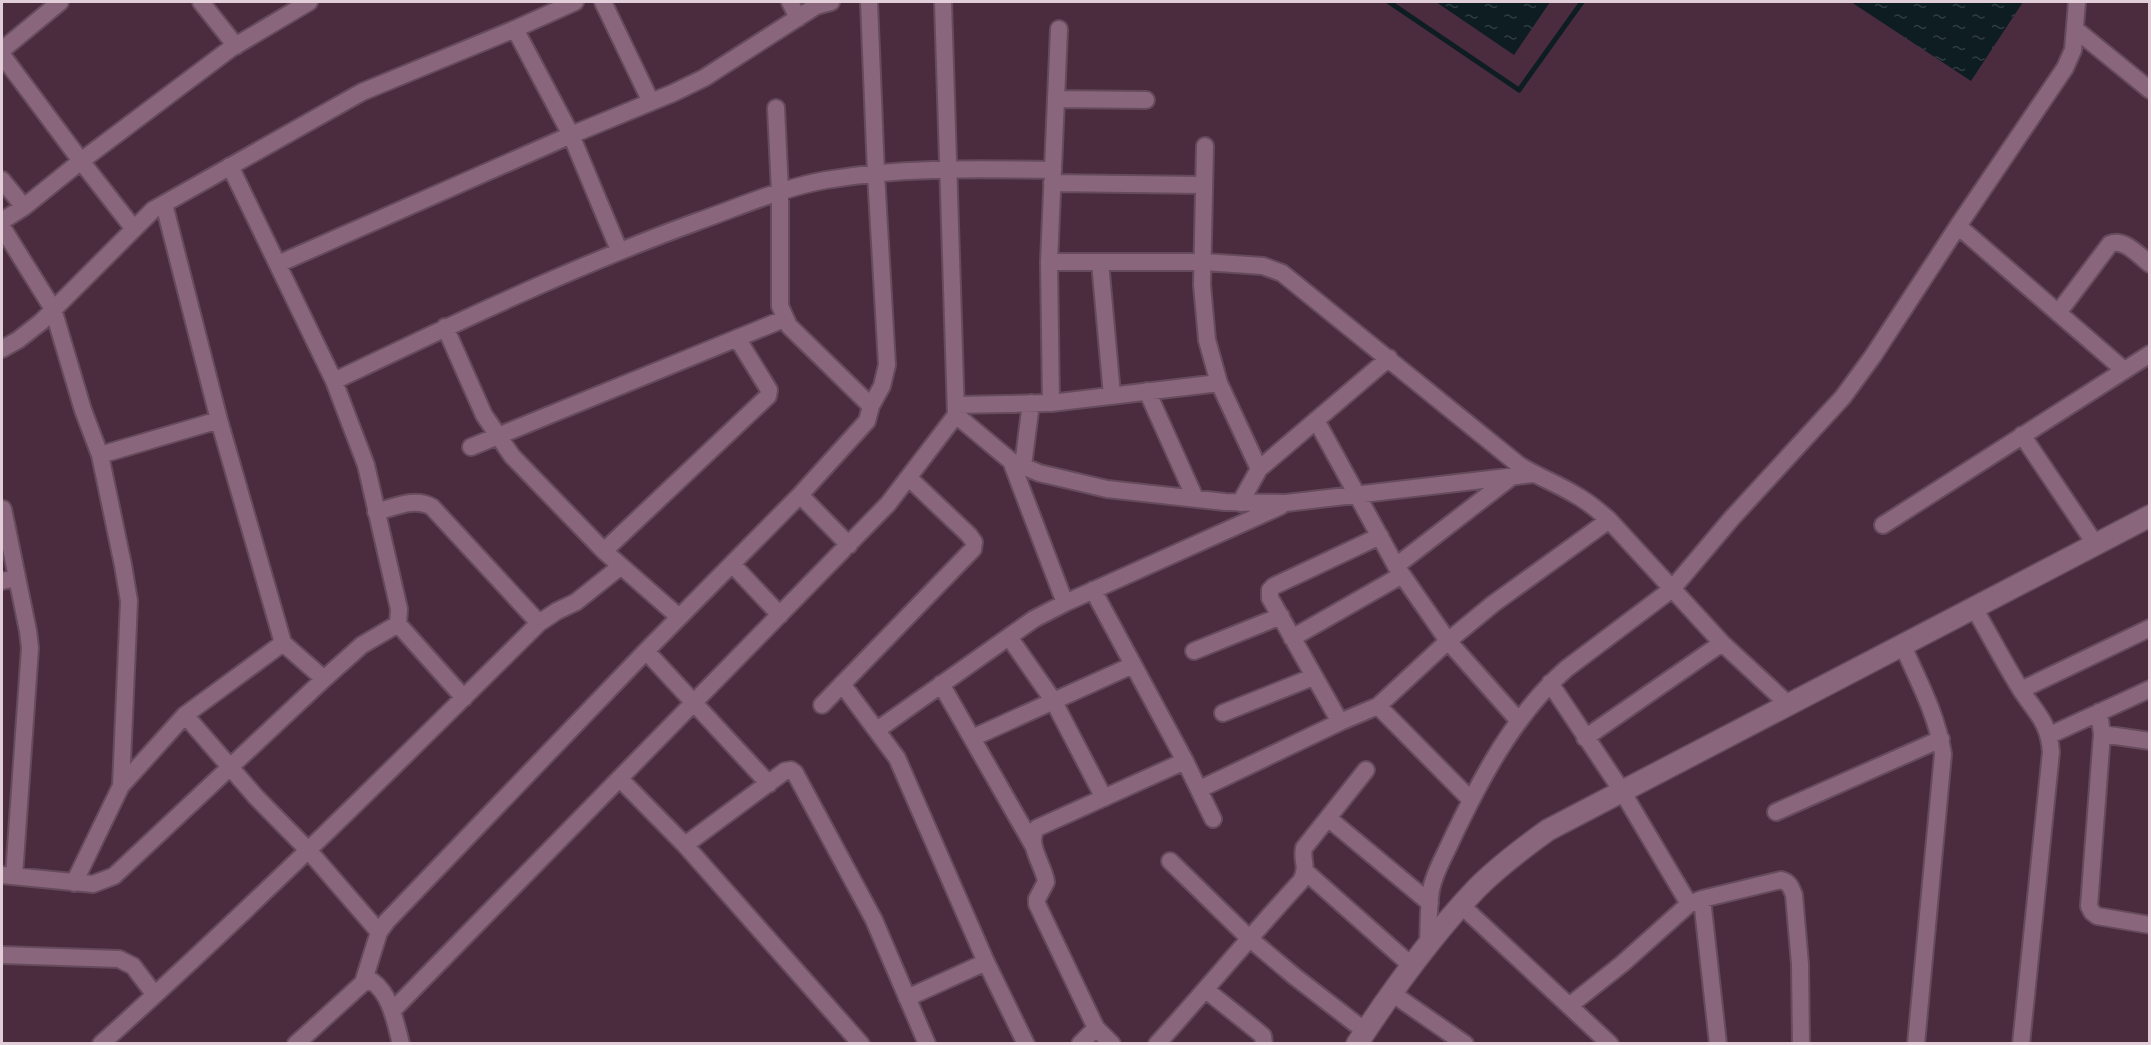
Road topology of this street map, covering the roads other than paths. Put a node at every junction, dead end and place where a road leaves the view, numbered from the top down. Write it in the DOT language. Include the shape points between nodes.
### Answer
graph roads {
  1 [pos="60,2"];
  2 [pos="201,2"];
  3 [pos="309,2"];
  4 [pos="574,2"];
  5 [pos="603,2"];
  6 [pos="790,2"];
  7 [pos="831,2"];
  8 [pos="869,2"];
  9 [pos="943,2"];
  10 [pos="2077,2"];
  11 [pos="798,18"];
  12 [pos="515,28"];
  13 [pos="1059,28"];
  14 [pos="2075,28"];
  15 [pos="236,46"];
  16 [pos="2,50"];
  17 [pos="2,55"];
  18 [pos="2150,90"];
  19 [pos="1056,99"];
  20 [pos="1146,100"];
  21 [pos="651,102"];
  22 [pos="776,108"];
  23 [pos="571,135"];
  24 [pos="1205,146"];
  25 [pos="81,161"];
  26 [pos="230,166"];
  27 [pos="948,168"];
  28 [pos="876,174"];
  29 [pos="1052,177"];
  30 [pos="2,180"];
  31 [pos="1204,184"];
  32 [pos="780,192"];
  33 [pos="164,204"];
  34 [pos="24,207"];
  35 [pos="2,221"];
  36 [pos="1958,226"];
  37 [pos="2,227"];
  38 [pos="135,229"];
  39 [pos="619,250"];
  40 [pos="1049,262"];
  41 [pos="1100,262"];
  42 [pos="1204,262"];
  43 [pos="278,264"];
  44 [pos="2150,264"];
  45 [pos="53,309"];
  46 [pos="2058,313"];
  47 [pos="784,319"];
  48 [pos="445,327"];
  49 [pos="737,338"];
  50 [pos="2,349"];
  51 [pos="2150,354"];
  52 [pos="1389,357"];
  53 [pos="2124,370"];
  54 [pos="334,381"];
  55 [pos="1219,384"];
  56 [pos="1147,392"];
  57 [pos="1112,396"];
  58 [pos="1030,403"];
  59 [pos="1051,403"];
  60 [pos="871,406"];
  61 [pos="956,410"];
  62 [pos="219,420"];
  63 [pos="1316,420"];
  64 [pos="2022,435"];
  65 [pos="497,436"];
  66 [pos="471,447"];
  67 [pos="100,455"];
  68 [pos="1017,463"];
  69 [pos="1259,469"];
  70 [pos="1533,474"];
  71 [pos="1510,477"];
  72 [pos="910,478"];
  73 [pos="800,495"];
  74 [pos="1357,496"];
  75 [pos="1195,498"];
  76 [pos="1240,503"];
  77 [pos="1286,503"];
  78 [pos="3,510"];
  79 [pos="376,512"];
  80 [pos="2150,516"];
  81 [pos="1609,520"];
  82 [pos="1883,525"];
  83 [pos="1380,536"];
  84 [pos="849,545"];
  85 [pos="2096,545"];
  86 [pos="604,551"];
  87 [pos="732,564"];
  88 [pos="621,566"];
  89 [pos="1399,570"];
  90 [pos="9,579"];
  91 [pos="1094,590"];
  92 [pos="1672,590"];
  93 [pos="1065,603"];
  94 [pos="1974,608"];
  95 [pos="780,615"];
  96 [pos="1281,616"];
  97 [pos="679,617"];
  98 [pos="539,623"];
  99 [pos="398,624"];
  100 [pos="2150,628"];
  101 [pos="1009,637"];
  102 [pos="1292,638"];
  103 [pos="1448,641"];
  104 [pos="1722,643"];
  105 [pos="283,644"];
  106 [pos="1902,644"];
  107 [pos="646,651"];
  108 [pos="1194,651"];
  109 [pos="1133,665"];
  110 [pos="1313,677"];
  111 [pos="324,679"];
  112 [pos="1550,683"];
  113 [pos="842,684"];
  114 [pos="941,684"];
  115 [pos="2150,688"];
  116 [pos="2021,690"];
  117 [pos="464,698"];
  118 [pos="1053,700"];
  119 [pos="693,704"];
  120 [pos="822,705"];
  121 [pos="1789,705"];
  122 [pos="1378,706"];
  123 [pos="2099,712"];
  124 [pos="1223,713"];
  125 [pos="185,715"];
  126 [pos="1519,721"];
  127 [pos="1340,722"];
  128 [pos="877,730"];
  129 [pos="2102,734"];
  130 [pos="2050,735"];
  131 [pos="972,738"];
  132 [pos="1586,738"];
  133 [pos="1941,739"];
  134 [pos="2150,741"];
  135 [pos="1185,761"];
  136 [pos="229,766"];
  137 [pos="1366,770"];
  138 [pos="620,779"];
  139 [pos="769,784"];
  140 [pos="121,786"];
  141 [pos="1200,789"];
  142 [pos="1622,791"];
  143 [pos="1104,798"];
  144 [pos="1471,800"];
  145 [pos="1776,812"];
  146 [pos="1328,818"];
  147 [pos="1213,819"];
  148 [pos="685,845"];
  149 [pos="1033,845"];
  150 [pos="309,851"];
  151 [pos="1170,861"];
  152 [pos="1306,872"];
  153 [pos="8,875"];
  154 [pos="74,883"];
  155 [pos="1696,902"];
  156 [pos="1430,903"];
  157 [pos="1462,906"];
  158 [pos="2150,925"];
  159 [pos="379,932"];
  160 [pos="1249,938"];
  161 [pos="1428,945"];
  162 [pos="2,955"];
  163 [pos="986,962"];
  164 [pos="1413,967"];
  165 [pos="363,983"];
  166 [pos="1206,990"];
  167 [pos="1393,994"];
  168 [pos="155,995"];
  169 [pos="907,998"];
  170 [pos="1569,1006"];
  171 [pos="392,1011"];
  172 [pos="1096,1028"];
  173 [pos="1361,1037"];
  174 [pos="298,1043"];
  175 [pos="101,1044"];
  176 [pos="401,1044"];
  177 [pos="861,1044"];
  178 [pos="927,1044"];
  179 [pos="1026,1044"];
  180 [pos="1080,1044"];
  181 [pos="1112,1044"];
  182 [pos="1157,1044"];
  183 [pos="1264,1044"];
  184 [pos="1465,1044"];
  185 [pos="1610,1044"];
  186 [pos="1718,1044"];
  187 [pos="1801,1044"];
  188 [pos="1916,1044"];
  189 [pos="2021,1044"];
  1 -- 16 [label="street"];
  2 -- 15 [label="street"];
  3 -- 15 [label="street"];
  4 -- 12 [label="street"];
  5 -- 21 [label="street"];
  6 -- 11 [label="street"];
  7 -- 11 [label="street"];
  8 -- 28 [label="street"];
  9 -- 27 [label="street"];
  10 -- 14 [label="street"];
  11 -- 21 [label="street" via="704,78"];
  12 -- 23 [label="street"];
  12 -- 26 [label="street" via="362,92"];
  13 -- 19 [label="street"];
  14 -- 18 [label="street"];
  14 -- 36 [label="street" via="2073,50 2065,68"];
  15 -- 25 [label="street"];
  17 -- 25 [label="street"];
  19 -- 20 [label="street"];
  19 -- 29 [label="street"];
  21 -- 23 [label="street"];
  22 -- 32 [label="street"];
  23 -- 39 [label="street"];
  23 -- 43 [label="street"];
  24 -- 31 [label="street"];
  25 -- 34 [label="street"];
  25 -- 38 [label="street"];
  26 -- 33 [label="street"];
  26 -- 43 [label="street"];
  27 -- 28 [label="street"];
  27 -- 29 [label="street"];
  27 -- 61 [label="street"];
  28 -- 32 [label="street" via="827,180"];
  28 -- 60 [label="street" via="887,365"];
  29 -- 31 [label="street"];
  29 -- 40 [label="street"];
  30 -- 34 [label="street"];
  31 -- 42 [label="street"];
  32 -- 39 [label="street"];
  32 -- 47 [label="street" via="780,306"];
  33 -- 38 [label="street"];
  33 -- 62 [label="street"];
  34 -- 35 [label="street"];
  36 -- 46 [label="street"];
  36 -- 92 [label="street" via="1843,398 1732,518"];
  37 -- 45 [label="street"];
  38 -- 45 [label="street"];
  39 -- 48 [label="street"];
  40 -- 41 [label="street"];
  40 -- 59 [label="street"];
  41 -- 42 [label="street"];
  41 -- 57 [label="street"];
  42 -- 52 [label="street" via="1263,266 1282,273"];
  42 -- 55 [label="street" via="1207,340"];
  43 -- 54 [label="street"];
  44 -- 46 [label="street" via="2122,243 2110,244"];
  45 -- 50 [label="street"];
  45 -- 67 [label="street"];
  46 -- 53 [label="street"];
  47 -- 49 [label="street"];
  47 -- 60 [label="street"];
  48 -- 54 [label="street"];
  48 -- 65 [label="street"];
  49 -- 65 [label="street"];
  49 -- 86 [label="street" via="766,385 768,396"];
  51 -- 53 [label="street"];
  52 -- 63 [label="street"];
  52 -- 70 [label="street"];
  53 -- 64 [label="street"];
  54 -- 79 [label="street" via="366,465"];
  55 -- 56 [label="street"];
  55 -- 69 [label="street"];
  56 -- 57 [label="street"];
  56 -- 75 [label="street"];
  57 -- 59 [label="street"];
  58 -- 59 [label="street"];
  58 -- 61 [label="street"];
  58 -- 68 [label="street"];
  60 -- 73 [label="street" via="867,421"];
  61 -- 68 [label="street"];
  61 -- 72 [label="street"];
  62 -- 67 [label="street"];
  62 -- 105 [label="street"];
  63 -- 69 [label="street"];
  63 -- 74 [label="street"];
  64 -- 82 [label="street"];
  64 -- 85 [label="street"];
  65 -- 66 [label="street"];
  65 -- 86 [label="street"];
  67 -- 140 [label="street" via="129,601"];
  68 -- 75 [label="street" via="1107,489"];
  68 -- 93 [label="street"];
  69 -- 76 [label="street"];
  70 -- 71 [label="street"];
  70 -- 81 [label="street" via="1573,493"];
  71 -- 74 [label="street"];
  71 -- 89 [label="street"];
  72 -- 84 [label="street"];
  72 -- 113 [label="street" via="969,535 973,549"];
  73 -- 84 [label="street"];
  73 -- 87 [label="street"];
  74 -- 77 [label="street"];
  74 -- 83 [label="street"];
  75 -- 76 [label="street"];
  76 -- 77 [label="street"];
  77 -- 91 [label="street"];
  78 -- 90 [label="street"];
  79 -- 98 [label="street" via="417,501 432,507"];
  79 -- 99 [label="street" via="399,609"];
  80 -- 85 [label="street"];
  81 -- 92 [label="street"];
  81 -- 103 [label="street"];
  83 -- 89 [label="street"];
  83 -- 96 [label="street" via="1274,586 1269,593"];
  84 -- 95 [label="street"];
  85 -- 94 [label="street"];
  86 -- 88 [label="street"];
  87 -- 95 [label="street"];
  87 -- 97 [label="street"];
  88 -- 97 [label="street"];
  88 -- 98 [label="street" via="576,602"];
  89 -- 102 [label="street"];
  89 -- 103 [label="street"];
  90 -- 153 [label="street" via="28,630 30,648"];
  91 -- 93 [label="street"];
  91 -- 109 [label="street"];
  92 -- 104 [label="street"];
  92 -- 112 [label="street"];
  93 -- 101 [label="street"];
  94 -- 106 [label="street"];
  94 -- 116 [label="street"];
  95 -- 119 [label="street"];
  96 -- 102 [label="street"];
  96 -- 108 [label="street"];
  97 -- 107 [label="street"];
  98 -- 117 [label="street"];
  99 -- 111 [label="street" via="362,645"];
  99 -- 117 [label="street"];
  100 -- 116 [label="street"];
  101 -- 114 [label="street"];
  101 -- 118 [label="street"];
  102 -- 110 [label="street"];
  103 -- 122 [label="street"];
  103 -- 126 [label="street"];
  104 -- 121 [label="street"];
  104 -- 132 [label="street"];
  105 -- 111 [label="street"];
  105 -- 125 [label="street"];
  106 -- 121 [label="street"];
  106 -- 133 [label="street"];
  107 -- 119 [label="street"];
  107 -- 159 [label="street"];
  109 -- 118 [label="street"];
  109 -- 135 [label="street"];
  110 -- 124 [label="street"];
  110 -- 127 [label="street"];
  111 -- 136 [label="street"];
  112 -- 126 [label="street"];
  112 -- 132 [label="street"];
  113 -- 120 [label="street"];
  113 -- 128 [label="street"];
  114 -- 128 [label="street"];
  114 -- 131 [label="street"];
  115 -- 123 [label="street"];
  116 -- 130 [label="street"];
  117 -- 150 [label="street"];
  118 -- 131 [label="street"];
  118 -- 143 [label="street"];
  119 -- 138 [label="street"];
  119 -- 139 [label="street"];
  121 -- 142 [label="street"];
  122 -- 127 [label="street"];
  122 -- 144 [label="street"];
  123 -- 129 [label="street"];
  123 -- 130 [label="street"];
  125 -- 136 [label="street"];
  125 -- 140 [label="street"];
  126 -- 144 [label="street"];
  127 -- 141 [label="street"];
  128 -- 163 [label="street" via="897,758"];
  129 -- 134 [label="street"];
  129 -- 158 [label="street" via="2090,906 2097,916"];
  130 -- 189 [label="street"];
  131 -- 149 [label="street"];
  132 -- 142 [label="street"];
  133 -- 145 [label="street"];
  133 -- 188 [label="street" via="1943,768"];
  135 -- 141 [label="street"];
  135 -- 143 [label="street"];
  136 -- 150 [label="street"];
  136 -- 154 [label="street" via="114,876 93,884"];
  137 -- 146 [label="street"];
  138 -- 148 [label="street"];
  138 -- 171 [label="street"];
  139 -- 148 [label="street"];
  139 -- 169 [label="street" via="785,771 791,770 799,778 874,920"];
  140 -- 154 [label="street"];
  141 -- 147 [label="street"];
  142 -- 155 [label="street"];
  142 -- 157 [label="street" via="1548,830 1476,889"];
  143 -- 149 [label="street" via="1036,828"];
  144 -- 156 [label="street" via="1431,888"];
  146 -- 152 [label="street" via="1304,848"];
  146 -- 156 [label="street"];
  148 -- 177 [label="street"];
  149 -- 172 [label="street" via="1046,882 1037,904"];
  150 -- 159 [label="street"];
  150 -- 168 [label="street"];
  151 -- 160 [label="street"];
  152 -- 160 [label="street"];
  152 -- 164 [label="street"];
  153 -- 154 [label="street"];
  155 -- 170 [label="street"];
  155 -- 186 [label="street"];
  155 -- 187 [label="street" via="1781,879 1791,885 1800,964"];
  156 -- 161 [label="street"];
  157 -- 161 [label="street"];
  157 -- 170 [label="street"];
  159 -- 165 [label="street"];
  160 -- 166 [label="street"];
  160 -- 173 [label="street"];
  161 -- 164 [label="street"];
  162 -- 168 [label="street" via="119,959 133,966"];
  163 -- 169 [label="street"];
  163 -- 179 [label="street"];
  164 -- 167 [label="street"];
  165 -- 171 [label="street" via="372,981 383,989"];
  165 -- 174 [label="street"];
  166 -- 182 [label="street"];
  166 -- 183 [label="street" via="1257,1030"];
  167 -- 173 [label="street"];
  167 -- 184 [label="street"];
  168 -- 175 [label="street"];
  169 -- 178 [label="street"];
  170 -- 185 [label="street"];
  171 -- 176 [label="street"];
  172 -- 180 [label="street"];
  172 -- 181 [label="street"];
}
